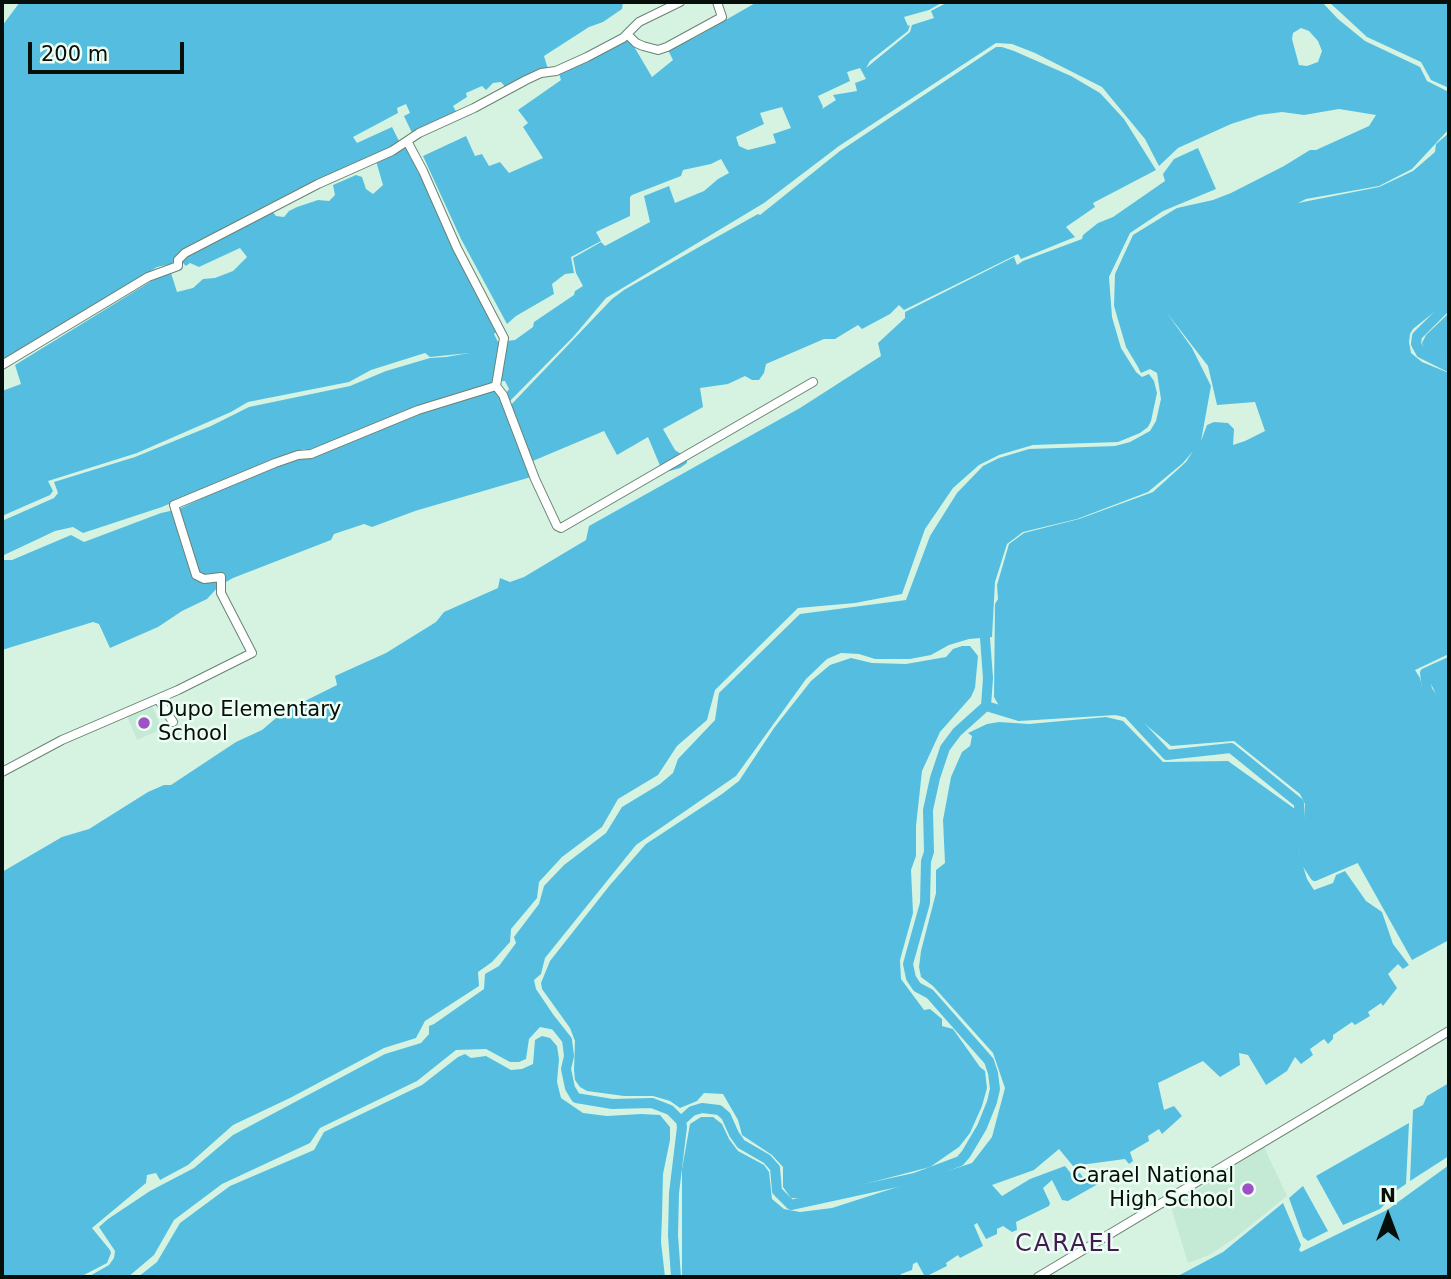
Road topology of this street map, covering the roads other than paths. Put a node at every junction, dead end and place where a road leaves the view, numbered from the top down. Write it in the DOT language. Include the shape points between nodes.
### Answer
graph roads {
  1 [pos="680,2"];
  2 [pos="718,2"];
  3 [pos="628,35"];
  4 [pos="407,141"];
  5 [pos="2,365"];
  6 [pos="813,382"];
  7 [pos="497,384"];
  8 [pos="158,699"];
  9 [pos="173,722"];
  10 [pos="2,772"];
  11 [pos="1449,1031"];
  12 [pos="1038,1277"];
  1 -- 3 [label="street" via="639,22"];
  2 -- 3 [label="street" via="722,17 667,47 643,46"];
  3 -- 4 [label="street" via="563,68 526,79"];
  4 -- 5 [label="street" via="185,253 178,266 148,277"];
  4 -- 7 [label="street" via="505,340"];
  6 -- 7 [label="street" via="561,528 534,479"];
  7 -- 8 [label="street" via="311,454 275,463 174,505 196,575 221,577 227,607 252,652"];
  8 -- 9 [label="street"];
  8 -- 10 [label="street" via="62,740"];
  11 -- 12 [label="street"];
}
